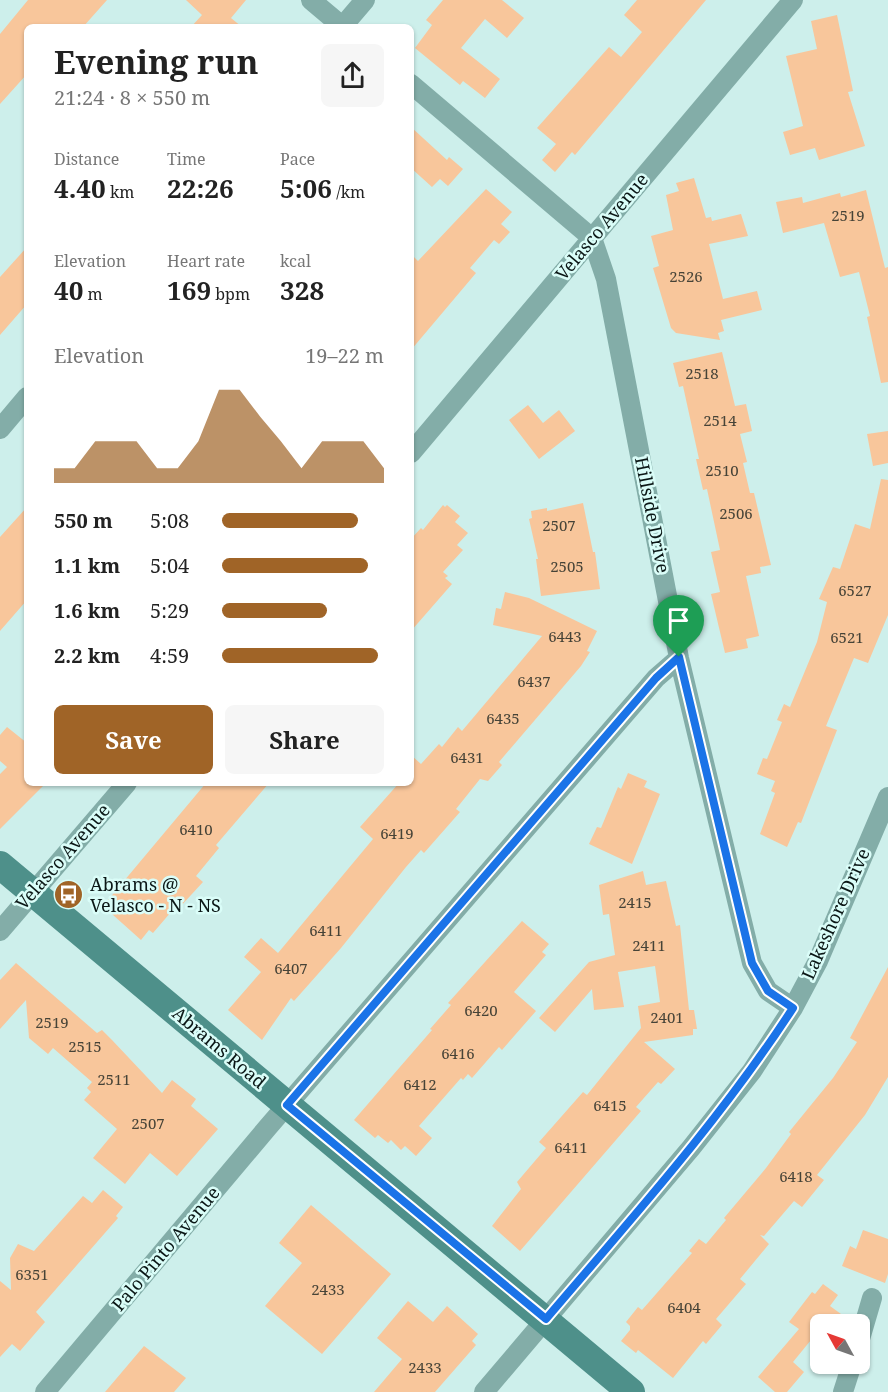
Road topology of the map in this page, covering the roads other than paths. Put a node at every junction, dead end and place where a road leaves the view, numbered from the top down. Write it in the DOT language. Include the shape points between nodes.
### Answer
graph roads {
  1 [pos="311,0"];
  2 [pos="365,0"];
  3 [pos="793,0"];
  4 [pos="339,24"];
  5 [pos="345,24"];
  6 [pos="414,87"];
  7 [pos="592,238"];
  8 [pos="24,401"];
  9 [pos="0,429"];
  10 [pos="414,449"];
  11 [pos="679,657"];
  12 [pos="124,786"];
  13 [pos="888,797"];
  14 [pos="0,865"];
  15 [pos="33,892"];
  16 [pos="0,931"];
  17 [pos="793,1008"];
  18 [pos="287,1105"];
  19 [pos="872,1298"];
  20 [pos="867,1314"];
  21 [pos="546,1319"];
  22 [pos="849,1374"];
  23 [pos="45,1392"];
  24 [pos="484,1392"];
  25 [pos="631,1392"];
  26 [pos="843,1392"];
  1 -- 4 [label="street"];
  2 -- 5 [label="street"];
  3 -- 7 [label="street, Velasco Avenue"];
  6 -- 7 [label="street"];
  7 -- 10 [label="street, Velasco Avenue"];
  7 -- 11 [label="street, Hillside Drive" via="606,279"];
  8 -- 9 [label="street"];
  11 -- 17 [label="street, Hillside Drive" via="752,963 768,991"];
  11 -- 18 [label="street, Palo Pinto Avenue" via="656,678"];
  12 -- 15 [label="street, Velasco Avenue"];
  13 -- 17 [label="street, Lakeshore Drive" via="818,961"];
  14 -- 15 [label="main road, Abrams Road"];
  15 -- 16 [label="street, Velasco Avenue"];
  15 -- 18 [label="main road, Abrams Road"];
  17 -- 21 [label="street, Lakeshore Drive" via="752,1071 705,1131"];
  18 -- 21 [label="main road, Abrams Road"];
  18 -- 23 [label="street, Palo Pinto Avenue"];
  19 -- 20 [label="street"];
  21 -- 24 [label="street, Lakeshore Drive"];
  21 -- 25 [label="main road, Abrams Road"];
  22 -- 26 [label="street"];
}
